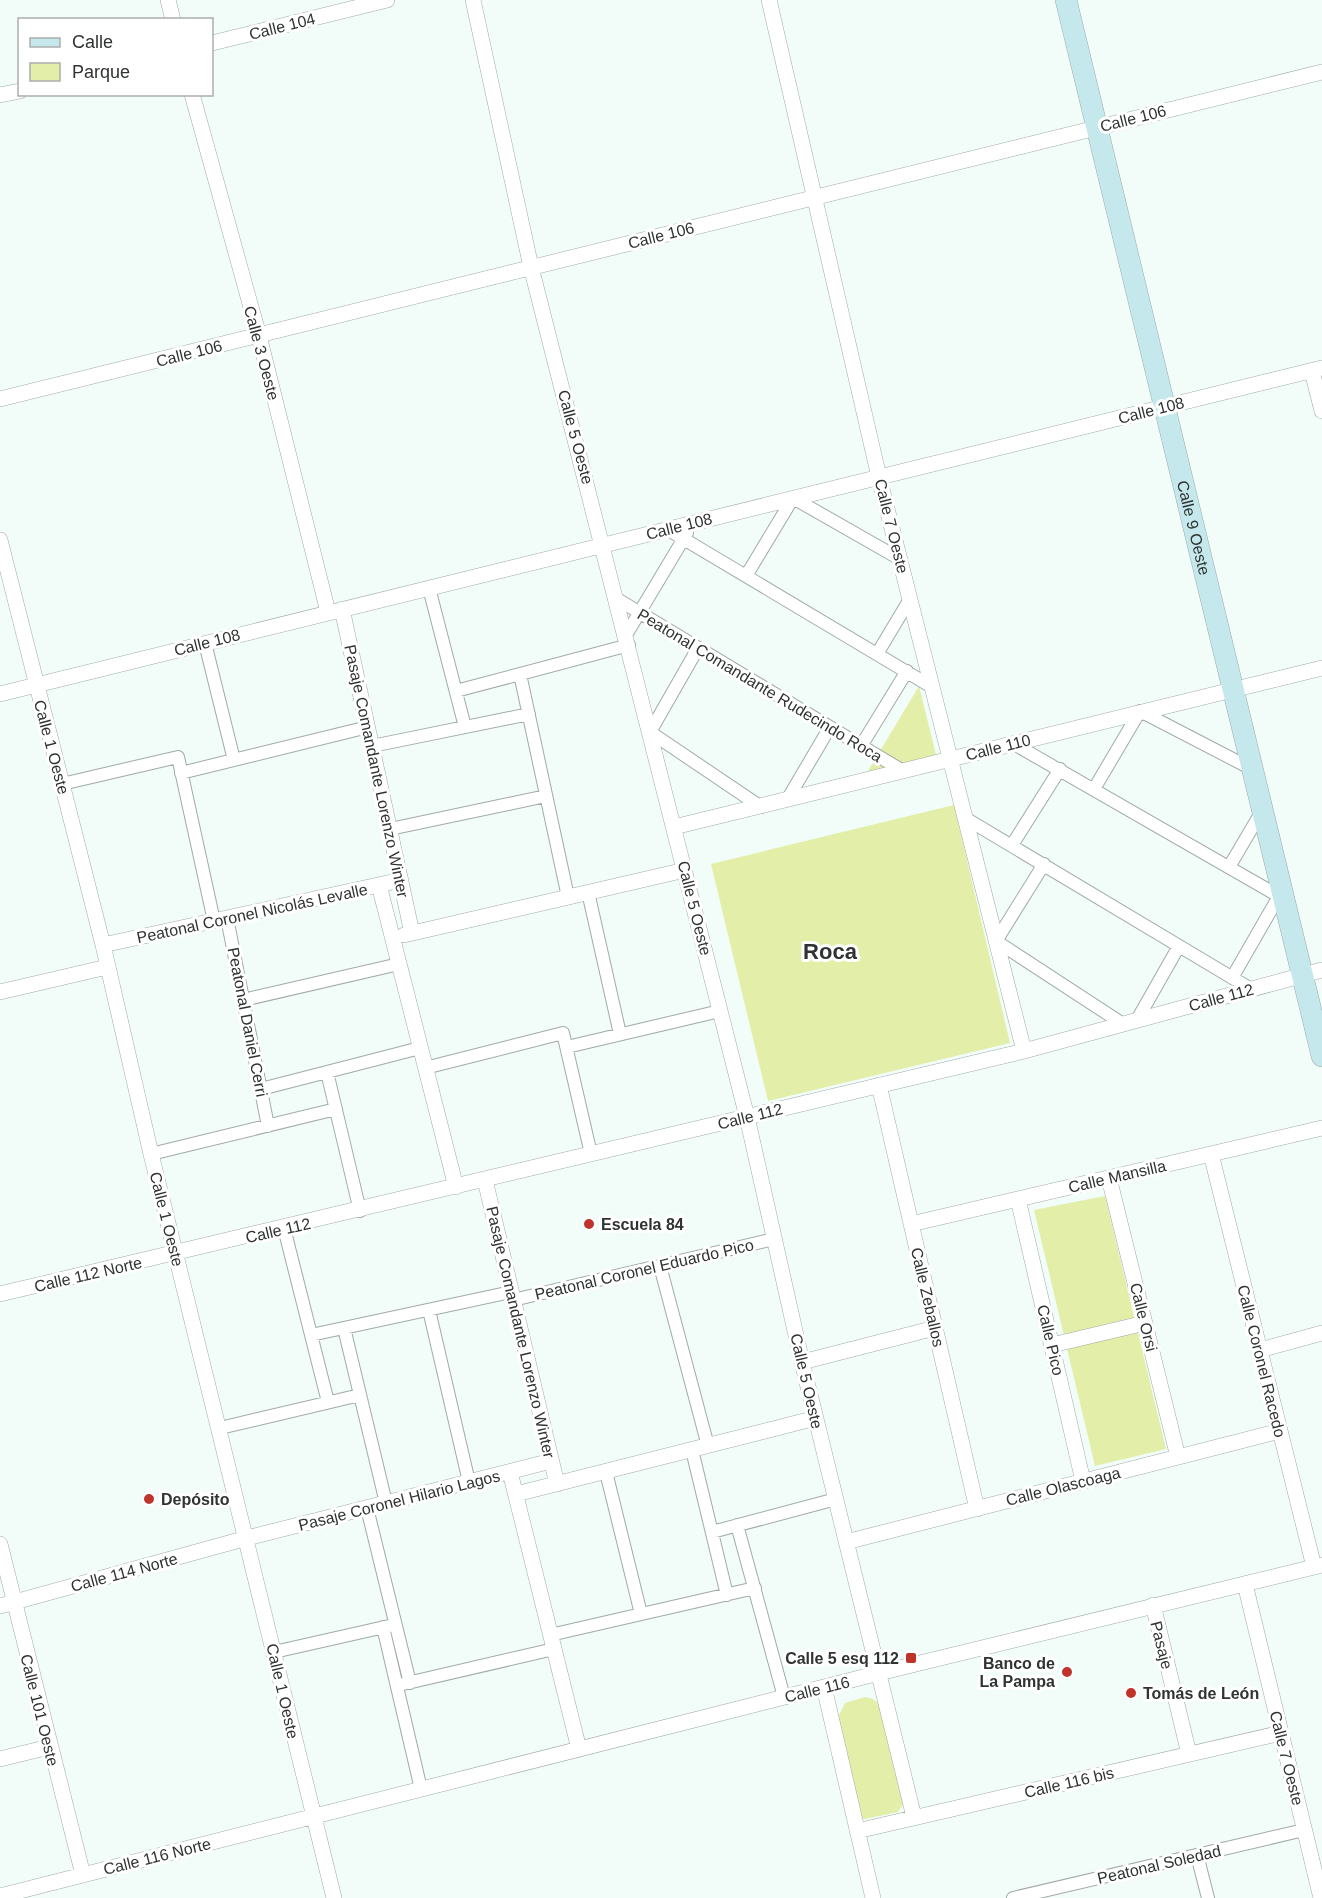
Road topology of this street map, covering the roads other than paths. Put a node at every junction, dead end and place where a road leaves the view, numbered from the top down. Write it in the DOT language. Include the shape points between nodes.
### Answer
graph roads {
  1 [pos="168,0"];
  2 [pos="387,0"];
  3 [pos="473,0"];
  4 [pos="769,0"];
  5 [pos="1066,0"];
  6 [pos="172,18"];
  7 [pos="213,43"];
  8 [pos="1322,72"];
  9 [pos="18,90"];
  10 [pos="0,95"];
  11 [pos="193,96"];
  12 [pos="1097,127"];
  13 [pos="814,197"];
  14 [pos="531,267"];
  15 [pos="259,336"];
  16 [pos="1317,369"];
  17 [pos="0,399"];
  18 [pos="1164,407"];
  19 [pos="1322,411"];
  20 [pos="879,477"];
  21 [pos="794,498"];
  22 [pos="693,523"];
  23 [pos="667,529"];
  24 [pos="684,539"];
  25 [pos="0,540"];
  26 [pos="604,544"];
  27 [pos="900,559"];
  28 [pos="746,576"];
  29 [pos="429,588"];
  30 [pos="617,599"];
  31 [pos="910,600"];
  32 [pos="335,611"];
  33 [pos="640,613"];
  34 [pos="628,640"];
  35 [pos="205,643"];
  36 [pos="698,648"];
  37 [pos="877,654"];
  38 [pos="1322,668"];
  39 [pos="906,671"];
  40 [pos="520,674"];
  41 [pos="36,684"];
  42 [pos="932,687"];
  43 [pos="1233,690"];
  44 [pos="456,691"];
  45 [pos="0,694"];
  46 [pos="1140,711"];
  47 [pos="529,714"];
  48 [pos="368,727"];
  49 [pos="465,727"];
  50 [pos="830,727"];
  51 [pos="650,732"];
  52 [pos="1014,744"];
  53 [pos="372,746"];
  54 [pos="861,746"];
  55 [pos="950,759"];
  56 [pos="234,760"];
  57 [pos="1060,769"];
  58 [pos="1252,769"];
  59 [pos="903,771"];
  60 [pos="181,773"];
  61 [pos="62,784"];
  62 [pos="1094,789"];
  63 [pos="546,796"];
  64 [pos="787,800"];
  65 [pos="761,807"];
  66 [pos="1262,811"];
  67 [pos="965,818"];
  68 [pos="674,827"];
  69 [pos="390,829"];
  70 [pos="1012,845"];
  71 [pos="1044,864"];
  72 [pos="1229,867"];
  73 [pos="685,870"];
  74 [pos="401,880"];
  75 [pos="378,885"];
  76 [pos="588,892"];
  77 [pos="568,897"];
  78 [pos="1282,898"];
  79 [pos="221,919"];
  80 [pos="412,933"];
  81 [pos="392,937"];
  82 [pos="996,941"];
  83 [pos="103,945"];
  84 [pos="1179,946"];
  85 [pos="399,963"];
  86 [pos="106,967"];
  87 [pos="1312,973"];
  88 [pos="1232,978"];
  89 [pos="1251,990"];
  90 [pos="0,993"];
  91 [pos="243,1000"];
  92 [pos="720,1011"];
  93 [pos="1130,1022"];
  94 [pos="620,1034"];
  95 [pos="567,1047"];
  96 [pos="420,1048"];
  97 [pos="1024,1051"];
  98 [pos="1322,1056"];
  99 [pos="425,1068"];
  100 [pos="327,1072"];
  101 [pos="879,1085"];
  102 [pos="261,1089"];
  103 [pos="336,1109"];
  104 [pos="747,1117"];
  105 [pos="268,1126"];
  106 [pos="1322,1128"];
  107 [pos="151,1154"];
  108 [pos="591,1154"];
  109 [pos="1211,1154"];
  110 [pos="1109,1178"];
  111 [pos="485,1180"];
  112 [pos="456,1187"];
  113 [pos="1018,1199"];
  114 [pos="360,1211"];
  115 [pos="911,1224"];
  116 [pos="284,1228"];
  117 [pos="774,1239"];
  118 [pos="176,1253"];
  119 [pos="660,1266"];
  120 [pos="0,1294"];
  121 [pos="512,1296"];
  122 [pos="429,1310"];
  123 [pos="1145,1323"];
  124 [pos="344,1328"];
  125 [pos="935,1328"];
  126 [pos="1322,1333"];
  127 [pos="311,1335"];
  128 [pos="1052,1345"];
  129 [pos="1260,1350"];
  130 [pos="802,1362"];
  131 [pos="360,1395"];
  132 [pos="328,1402"];
  133 [pos="816,1418"];
  134 [pos="220,1428"];
  135 [pos="1280,1431"];
  136 [pos="708,1446"];
  137 [pos="692,1450"];
  138 [pos="1178,1457"];
  139 [pos="551,1461"];
  140 [pos="510,1472"];
  141 [pos="606,1472"];
  142 [pos="1083,1481"];
  143 [pos="469,1482"];
  144 [pos="557,1484"];
  145 [pos="516,1494"];
  146 [pos="836,1499"];
  147 [pos="386,1503"];
  148 [pos="367,1508"];
  149 [pos="977,1509"];
  150 [pos="737,1525"];
  151 [pos="712,1532"];
  152 [pos="247,1539"];
  153 [pos="846,1542"];
  154 [pos="0,1544"];
  155 [pos="1318,1566"];
  156 [pos="1245,1584"];
  157 [pos="755,1588"];
  158 [pos="727,1595"];
  159 [pos="7,1604"];
  160 [pos="1153,1605"];
  161 [pos="641,1614"];
  162 [pos="396,1624"];
  163 [pos="383,1627"];
  164 [pos="552,1642"];
  165 [pos="274,1652"];
  166 [pos="879,1673"];
  167 [pos="410,1683"];
  168 [pos="397,1686"];
  169 [pos="824,1687"];
  170 [pos="784,1697"];
  171 [pos="1281,1733"];
  172 [pos="49,1746"];
  173 [pos="579,1749"];
  174 [pos="1189,1754"];
  175 [pos="0,1759"];
  176 [pos="421,1789"];
  177 [pos="313,1816"];
  178 [pos="914,1817"];
  179 [pos="1304,1830"];
  180 [pos="857,1831"];
  181 [pos="1197,1855"];
  182 [pos="1317,1860"];
  183 [pos="83,1875"];
  184 [pos="0,1896"];
  185 [pos="334,1898"];
  186 [pos="873,1898"];
  187 [pos="1013,1898"];
  188 [pos="1208,1898"];
  189 [pos="1320,1898"];
  1 -- 6 [label="street"];
  2 -- 7 [label="street, Calle 104"];
  3 -- 14 [label="street, Calle 5 Oeste"];
  4 -- 13 [label="street, Calle 7 Oeste"];
  5 -- 12 [label="main road, Calle 9 Oeste"];
  8 -- 12 [label="street, Calle 106"];
  9 -- 10 [label="street"];
  11 -- 15 [label="street, Calle 3 Oeste"];
  12 -- 13 [label="street, Calle 106"];
  12 -- 18 [label="main road, Calle 9 Oeste"];
  13 -- 14 [label="street, Calle 106"];
  13 -- 20 [label="street, Calle 7 Oeste"];
  14 -- 15 [label="street, Calle 106"];
  14 -- 26 [label="street, Calle 5 Oeste"];
  15 -- 17 [label="street, Calle 106"];
  15 -- 32 [label="street, Calle 3 Oeste"];
  16 -- 18 [label="street, Calle 108"];
  16 -- 19 [label="street"];
  18 -- 20 [label="street, Calle 108"];
  18 -- 43 [label="main road, Calle 9 Oeste"];
  20 -- 21 [label="street, Calle 108"];
  20 -- 27 [label="street, Calle 7 Oeste"];
  21 -- 22 [label="street, Calle 108"];
  21 -- 27 [label="street"];
  21 -- 28 [label="street"];
  22 -- 23 [label="street, Calle 108"];
  22 -- 24 [label="street"];
  23 -- 24 [label="street"];
  23 -- 26 [label="street, Calle 108"];
  24 -- 28 [label="street"];
  24 -- 33 [label="street"];
  25 -- 41 [label="street, Calle 1 Oeste"];
  26 -- 29 [label="street, Calle 108"];
  26 -- 30 [label="street, Calle 5 Oeste"];
  27 -- 31 [label="street, Calle 7 Oeste"];
  28 -- 37 [label="street"];
  29 -- 32 [label="street, Calle 108"];
  29 -- 44 [label="street"];
  30 -- 33 [label="street, Peatonal Comandante Rudecindo Roca"];
  30 -- 34 [label="street, Calle 5 Oeste"];
  31 -- 37 [label="street"];
  31 -- 42 [label="street, Calle 7 Oeste"];
  32 -- 35 [label="street, Calle 108"];
  32 -- 48 [label="street, Pasaje Comandante Lorenzo Winter"];
  33 -- 34 [label="street"];
  33 -- 36 [label="street, Peatonal Comandante Rudecindo Roca"];
  34 -- 40 [label="street"];
  34 -- 51 [label="street, Calle 5 Oeste"];
  35 -- 41 [label="street, Calle 108"];
  35 -- 56 [label="street"];
  36 -- 50 [label="street, Peatonal Comandante Rudecindo Roca"];
  36 -- 51 [label="street"];
  37 -- 39 [label="street"];
  38 -- 43 [label="street, Calle 110"];
  39 -- 42 [label="street"];
  39 -- 54 [label="street"];
  40 -- 44 [label="street"];
  40 -- 47 [label="street"];
  41 -- 45 [label="street, Calle 108"];
  41 -- 61 [label="street, Calle 1 Oeste"];
  42 -- 55 [label="street, Calle 7 Oeste"];
  43 -- 46 [label="street, Calle 110"];
  43 -- 58 [label="main road, Calle 9 Oeste"];
  44 -- 49 [label="street"];
  46 -- 52 [label="street, Calle 110"];
  46 -- 58 [label="street"];
  46 -- 62 [label="street"];
  47 -- 49 [label="street"];
  47 -- 63 [label="street"];
  48 -- 53 [label="street, Pasaje Comandante Lorenzo Winter"];
  48 -- 56 [label="street"];
  49 -- 53 [label="street"];
  50 -- 54 [label="street, Peatonal Comandante Rudecindo Roca"];
  50 -- 64 [label="street"];
  51 -- 65 [label="street"];
  51 -- 68 [label="street, Calle 5 Oeste"];
  52 -- 55 [label="street, Calle 110"];
  52 -- 57 [label="street"];
  53 -- 69 [label="street, Pasaje Comandante Lorenzo Winter"];
  54 -- 59 [label="street, Peatonal Comandante Rudecindo Roca"];
  55 -- 59 [label="street, Calle 110"];
  55 -- 67 [label="street, Calle 7 Oeste"];
  56 -- 60 [label="street"];
  57 -- 62 [label="street"];
  57 -- 70 [label="street"];
  58 -- 66 [label="main road, Calle 9 Oeste"];
  59 -- 64 [label="street, Calle 110"];
  60 -- 61 [label="street, Peatonal Daniel Cerri" via="178,757"];
  60 -- 79 [label="street, Peatonal Daniel Cerri"];
  61 -- 83 [label="street, Calle 1 Oeste"];
  62 -- 72 [label="street"];
  63 -- 69 [label="street"];
  63 -- 77 [label="street"];
  64 -- 65 [label="street, Calle 110"];
  65 -- 68 [label="street, Calle 110"];
  66 -- 72 [label="street"];
  66 -- 78 [label="main road, Calle 9 Oeste"];
  67 -- 70 [label="street"];
  67 -- 82 [label="street, Calle 7 Oeste"];
  68 -- 73 [label="street, Calle 5 Oeste"];
  69 -- 74 [label="street, Pasaje Comandante Lorenzo Winter"];
  70 -- 71 [label="street"];
  71 -- 82 [label="street"];
  71 -- 84 [label="street"];
  72 -- 78 [label="street"];
  73 -- 76 [label="street"];
  73 -- 92 [label="street, Calle 5 Oeste"];
  74 -- 75 [label="street, Peatonal Coronel Nicolás Levalle"];
  74 -- 80 [label="street, Pasaje Comandante Lorenzo Winter"];
  75 -- 79 [label="street, Peatonal Coronel Nicolás Levalle"];
  75 -- 81 [label="street, Pasaje Comandante Lorenzo Winter"];
  76 -- 77 [label="street"];
  76 -- 94 [label="street"];
  77 -- 80 [label="street"];
  78 -- 87 [label="main road, Calle 9 Oeste"];
  78 -- 88 [label="street"];
  79 -- 83 [label="street, Peatonal Coronel Nicolás Levalle"];
  79 -- 91 [label="street, Peatonal Daniel Cerri"];
  80 -- 81 [label="street"];
  81 -- 85 [label="street, Pasaje Comandante Lorenzo Winter"];
  82 -- 93 [label="street"];
  82 -- 97 [label="street, Calle 7 Oeste"];
  83 -- 86 [label="street, Calle 1 Oeste"];
  84 -- 88 [label="street"];
  84 -- 93 [label="street"];
  85 -- 91 [label="street"];
  85 -- 96 [label="street, Pasaje Comandante Lorenzo Winter"];
  86 -- 90 [label="street"];
  86 -- 107 [label="street, Calle 1 Oeste"];
  87 -- 89 [label="street, Calle 112"];
  87 -- 98 [label="main road, Calle 9 Oeste"];
  88 -- 89 [label="street"];
  89 -- 93 [label="street, Calle 112"];
  91 -- 102 [label="street, Peatonal Daniel Cerri"];
  92 -- 94 [label="street"];
  92 -- 104 [label="street, Calle 5 Oeste"];
  93 -- 97 [label="street, Calle 112"];
  94 -- 95 [label="street"];
  95 -- 99 [label="street" via="563,1033"];
  95 -- 108 [label="street"];
  96 -- 99 [label="street, Pasaje Comandante Lorenzo Winter"];
  96 -- 100 [label="street"];
  97 -- 101 [label="street, Calle 112"];
  99 -- 112 [label="street, Pasaje Comandante Lorenzo Winter"];
  100 -- 102 [label="street"];
  100 -- 103 [label="street"];
  101 -- 104 [label="street, Calle 112"];
  101 -- 115 [label="street, Calle Zeballos"];
  102 -- 105 [label="street, Peatonal Daniel Cerri"];
  103 -- 105 [label="street"];
  103 -- 114 [label="street"];
  104 -- 108 [label="street, Calle 112"];
  104 -- 117 [label="street, Calle 5 Oeste"];
  105 -- 107 [label="street"];
  106 -- 109 [label="street, Calle Mansilla"];
  107 -- 118 [label="street, Calle 1 Oeste"];
  108 -- 111 [label="street, Calle 112"];
  109 -- 110 [label="street, Calle Mansilla"];
  109 -- 129 [label="street, Calle Coronel Racedo"];
  110 -- 113 [label="street, Calle Mansilla"];
  110 -- 123 [label="street, Calle Orsi"];
  111 -- 112 [label="street, Calle 112"];
  111 -- 121 [label="street, Pasaje Comandante Lorenzo Winter"];
  112 -- 114 [label="street, Calle 112"];
  113 -- 115 [label="street, Calle Mansilla"];
  113 -- 128 [label="street, Calle Pico"];
  114 -- 116 [label="street, Calle 112"];
  115 -- 125 [label="street, Calle Zeballos"];
  116 -- 118 [label="street, Calle 112"];
  116 -- 127 [label="street"];
  117 -- 119 [label="street, Peatonal Coronel Eduardo Pico"];
  117 -- 130 [label="street, Calle 5 Oeste"];
  118 -- 120 [label="street, Calle 112 Norte"];
  118 -- 134 [label="street, Calle 1 Oeste"];
  119 -- 121 [label="street, Peatonal Coronel Eduardo Pico"];
  119 -- 136 [label="street"];
  121 -- 122 [label="street, Peatonal Coronel Eduardo Pico"];
  121 -- 139 [label="street, Pasaje Comandante Lorenzo Winter"];
  122 -- 124 [label="street, Peatonal Coronel Eduardo Pico"];
  122 -- 143 [label="street"];
  123 -- 128 [label="street"];
  123 -- 138 [label="street, Calle Orsi"];
  124 -- 127 [label="street, Peatonal Coronel Eduardo Pico"];
  124 -- 131 [label="street"];
  125 -- 130 [label="street"];
  125 -- 149 [label="street, Calle Zeballos"];
  126 -- 129 [label="street"];
  127 -- 132 [label="street"];
  128 -- 142 [label="street, Calle Pico"];
  129 -- 135 [label="street, Calle Coronel Racedo"];
  130 -- 133 [label="street, Calle 5 Oeste"];
  131 -- 132 [label="street"];
  131 -- 147 [label="street"];
  132 -- 134 [label="street"];
  133 -- 136 [label="street, Pasaje Coronel Hilario Lagos"];
  133 -- 146 [label="street, Calle 5 Oeste"];
  134 -- 152 [label="street, Calle 1 Oeste"];
  135 -- 138 [label="street, Calle Olascoaga"];
  135 -- 155 [label="street, Calle Coronel Racedo"];
  136 -- 137 [label="street, Pasaje Coronel Hilario Lagos"];
  137 -- 141 [label="street, Pasaje Coronel Hilario Lagos"];
  137 -- 151 [label="street"];
  138 -- 142 [label="street, Calle Olascoaga"];
  139 -- 140 [label="street, Pasaje Coronel Hilario Lagos"];
  139 -- 144 [label="street, Pasaje Comandante Lorenzo Winter"];
  140 -- 143 [label="street, Pasaje Coronel Hilario Lagos"];
  140 -- 145 [label="street"];
  141 -- 144 [label="street, Pasaje Coronel Hilario Lagos"];
  141 -- 161 [label="street"];
  142 -- 149 [label="street, Calle Olascoaga"];
  143 -- 147 [label="street, Pasaje Coronel Hilario Lagos"];
  144 -- 145 [label="street, Pasaje Coronel Hilario Lagos"];
  145 -- 164 [label="street"];
  146 -- 150 [label="street"];
  146 -- 153 [label="street, Calle 5 Oeste"];
  147 -- 148 [label="street, Pasaje Coronel Hilario Lagos"];
  148 -- 152 [label="street, Pasaje Coronel Hilario Lagos"];
  148 -- 162 [label="street"];
  149 -- 153 [label="street, Calle Olascoaga"];
  150 -- 151 [label="street"];
  150 -- 157 [label="street"];
  151 -- 158 [label="street"];
  152 -- 159 [label="street, Calle 114 Norte"];
  152 -- 165 [label="street, Calle 1 Oeste"];
  153 -- 166 [label="street, Calle 5 Oeste"];
  154 -- 159 [label="street, Calle 101 Oeste"];
  155 -- 156 [label="street, Calle 116"];
  156 -- 160 [label="street, Calle 116"];
  156 -- 171 [label="street, Calle 7 Oeste"];
  157 -- 158 [label="street"];
  157 -- 170 [label="street"];
  158 -- 161 [label="street"];
  159 -- 172 [label="street, Calle 101 Oeste"];
  160 -- 166 [label="street, Calle 116"];
  160 -- 174 [label="street, Pasaje"];
  161 -- 164 [label="street"];
  162 -- 163 [label="street"];
  162 -- 167 [label="street"];
  163 -- 165 [label="street"];
  163 -- 168 [label="street"];
  164 -- 167 [label="street"];
  164 -- 173 [label="street"];
  165 -- 177 [label="street, Calle 1 Oeste"];
  166 -- 169 [label="street, Calle 116"];
  166 -- 178 [label="street, Calle 5 Oeste"];
  167 -- 168 [label="street"];
  168 -- 176 [label="street"];
  169 -- 170 [label="street, Calle 116"];
  169 -- 180 [label="street"];
  170 -- 173 [label="street, Calle 116"];
  171 -- 174 [label="street, Calle 116 bis"];
  171 -- 179 [label="street, Calle 7 Oeste"];
  172 -- 175 [label="street"];
  172 -- 183 [label="street, Calle 101 Oeste"];
  173 -- 176 [label="street, Calle 116"];
  174 -- 178 [label="street, Calle 116 bis"];
  176 -- 177 [label="street, Calle 116"];
  177 -- 183 [label="street, Calle 116 Norte"];
  177 -- 185 [label="street, Calle 1 Oeste"];
  178 -- 180 [label="street, Calle 116 bis"];
  179 -- 181 [label="street, Peatonal Soledad"];
  179 -- 182 [label="street, Calle 7 Oeste"];
  180 -- 186 [label="street"];
  181 -- 187 [label="street, Peatonal Soledad"];
  181 -- 188 [label="street"];
  182 -- 189 [label="street, Calle 7 Oeste"];
  183 -- 184 [label="street, Calle 116 Norte"];
}
